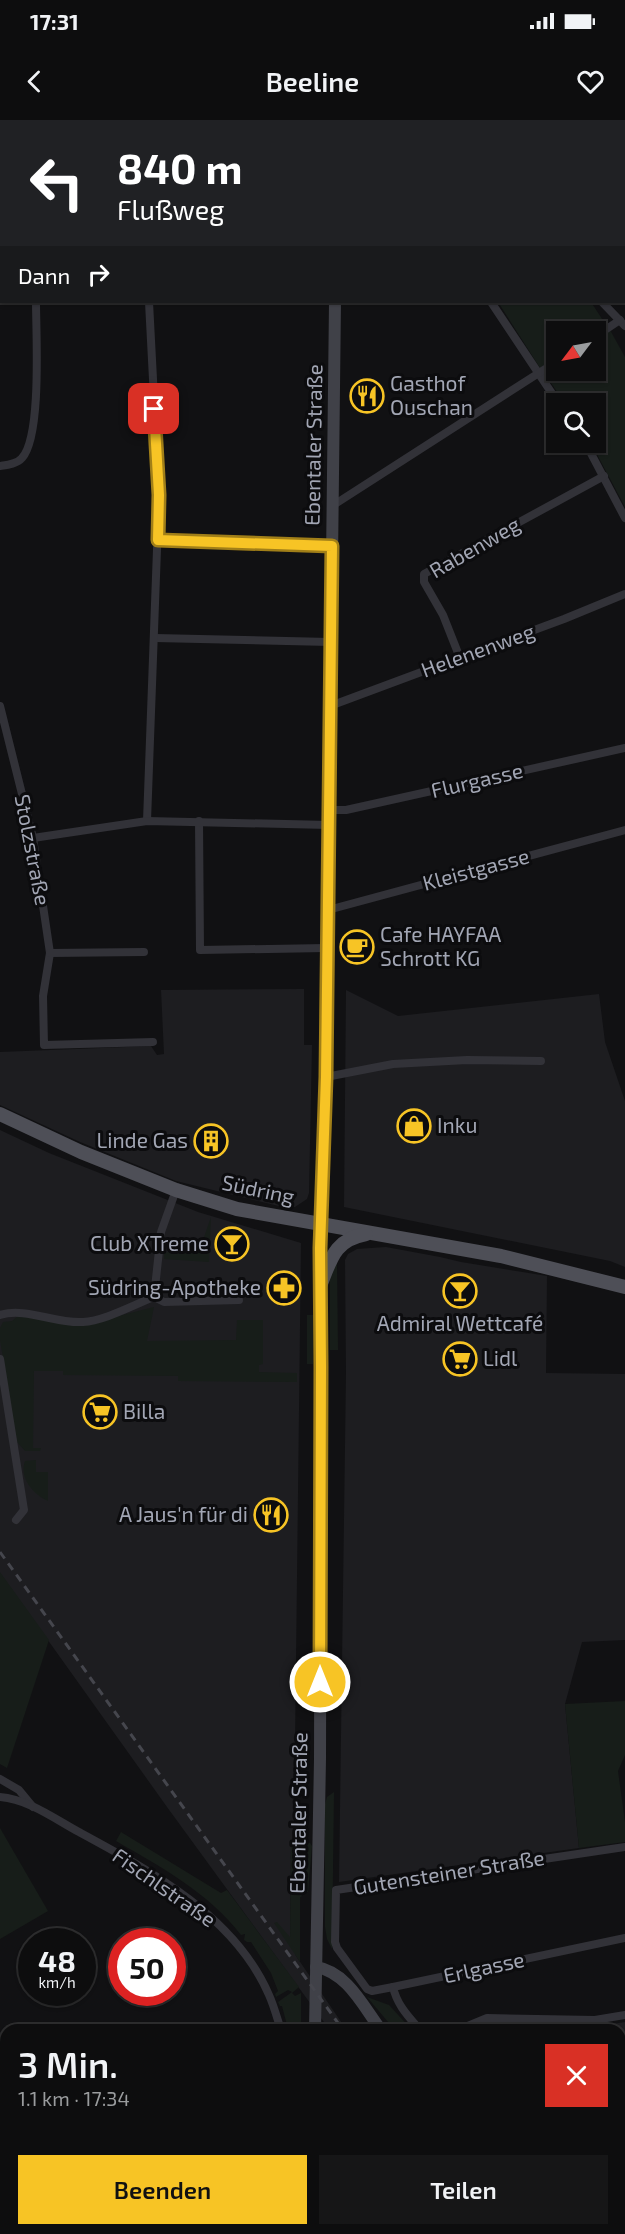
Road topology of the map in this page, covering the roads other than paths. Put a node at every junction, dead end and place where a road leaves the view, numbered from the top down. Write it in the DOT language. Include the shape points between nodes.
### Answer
graph roads {
  1 [pos="36,303"];
  2 [pos="149,303"];
  3 [pos="335,303"];
  4 [pos="492,303"];
  5 [pos="603,303"];
  6 [pos="622,323"];
  7 [pos="606,331"];
  8 [pos="546,368"];
  9 [pos="538,373"];
  10 [pos="552,393"];
  11 [pos="591,453"];
  12 [pos="0,466"];
  13 [pos="604,476"];
  14 [pos="332,506"];
  15 [pos="625,518"];
  16 [pos="158,540"];
  17 [pos="332,546"];
  18 [pos="625,594"];
  19 [pos="155,638"];
  20 [pos="330,642"];
  21 [pos="460,658"];
  22 [pos="0,706"];
  23 [pos="330,706"];
  24 [pos="625,748"];
  25 [pos="329,810"];
  26 [pos="147,821"];
  27 [pos="199,821"];
  28 [pos="329,825"];
  29 [pos="625,830"];
  30 [pos="33,838"];
  31 [pos="328,910"];
  32 [pos="326,948"];
  33 [pos="144,952"];
  34 [pos="50,953"];
  35 [pos="153,1042"];
  36 [pos="541,1061"];
  37 [pos="326,1077"];
  38 [pos="0,1114"];
  39 [pos="176,1190"];
  40 [pos="321,1224"];
  41 [pos="374,1233"];
  42 [pos="320,1286"];
  43 [pos="625,1287"];
  44 [pos="154,1297"];
  45 [pos="239,1300"];
  46 [pos="0,1316"];
  47 [pos="0,1359"];
  48 [pos="16,1520"];
  49 [pos="0,1779"];
  50 [pos="0,1797"];
  51 [pos="33,1807"];
  52 [pos="625,1847"];
  53 [pos="625,1938"];
  54 [pos="316,1966"];
  55 [pos="393,1987"];
  56 [pos="625,2015"];
  57 [pos="279,2024"];
  58 [pos="315,2024"];
  59 [pos="376,2024"];
  60 [pos="415,2024"];
  61 [pos="472,2024"];
  1 -- 12 [label="street" via="33,424 22,458"];
  2 -- 16 [label="street"];
  3 -- 14 [label="main road, Ebentaler Straße"];
  4 -- 9 [label="street"];
  5 -- 6 [label="street"];
  6 -- 7 [label="street"];
  8 -- 9 [label="street"];
  9 -- 10 [label="street"];
  9 -- 14 [label="street"];
  11 -- 13 [label="street"];
  13 -- 15 [label="street"];
  13 -- 21 [label="street, Rabenweg" via="424,574 423,582 443,615"];
  14 -- 17 [label="main road, Ebentaler Straße"];
  16 -- 17 [label="street"];
  16 -- 19 [label="street"];
  17 -- 20 [label="main road, Ebentaler Straße"];
  18 -- 21 [label="street, Helenenweg"];
  19 -- 20 [label="street"];
  19 -- 26 [label="street"];
  20 -- 23 [label="main road, Ebentaler Straße"];
  21 -- 23 [label="street, Helenenweg"];
  22 -- 30 [label="street, Stolzstraße"];
  23 -- 25 [label="main road, Ebentaler Straße"];
  24 -- 25 [label="street, Flurgasse" via="346,810"];
  25 -- 28 [label="main road, Ebentaler Straße"];
  26 -- 27 [label="street"];
  26 -- 30 [label="street"];
  27 -- 28 [label="street"];
  27 -- 32 [label="street" via="200,950"];
  28 -- 31 [label="main road, Ebentaler Straße"];
  29 -- 31 [label="street, Kleistgasse"];
  30 -- 34 [label="street, Stolzstraße"];
  31 -- 32 [label="main road, Ebentaler Straße"];
  32 -- 37 [label="main road, Ebentaler Straße"];
  33 -- 34 [label="street"];
  34 -- 35 [label="street, Stolzstraße" via="43,996 44,1046"];
  36 -- 37 [label="street" via="393,1064"];
  37 -- 40 [label="main road, Ebentaler Straße"];
  38 -- 39 [label="main road, Südring"];
  39 -- 40 [label="main road, Südring" via="237,1209"];
  39 -- 44 [label="street" via="161,1232"];
  40 -- 41 [label="main road, Südring"];
  40 -- 42 [label="main road, Ebentaler Straße"];
  41 -- 42 [label="main road" via="342,1243"];
  41 -- 43 [label="main road, Südring" via="501,1256"];
  42 -- 54 [label="main road, Ebentaler Straße"];
  44 -- 45 [label="street" via="164,1302"];
  44 -- 46 [label="street" via="92,1321 18,1313"];
  47 -- 48 [label="street" via="24,1510"];
  49 -- 51 [label="street" via="19,1790"];
  50 -- 51 [label="street, Fischlstraße"];
  51 -- 57 [label="street, Fischlstraße" via="158,1878 212,1918 250,1962 269,1994"];
  52 -- 55 [label="street, Gutensteiner Straße" via="336,1890 337,1948 367,1989"];
  53 -- 55 [label="street, Erlgasse"];
  54 -- 58 [label="main road, Ebentaler Straße"];
  54 -- 59 [label="main road" via="340,1976"];
  55 -- 60 [label="street" via="396,1999"];
  56 -- 61 [label="street" via="595,2020 487,2018"];
}
